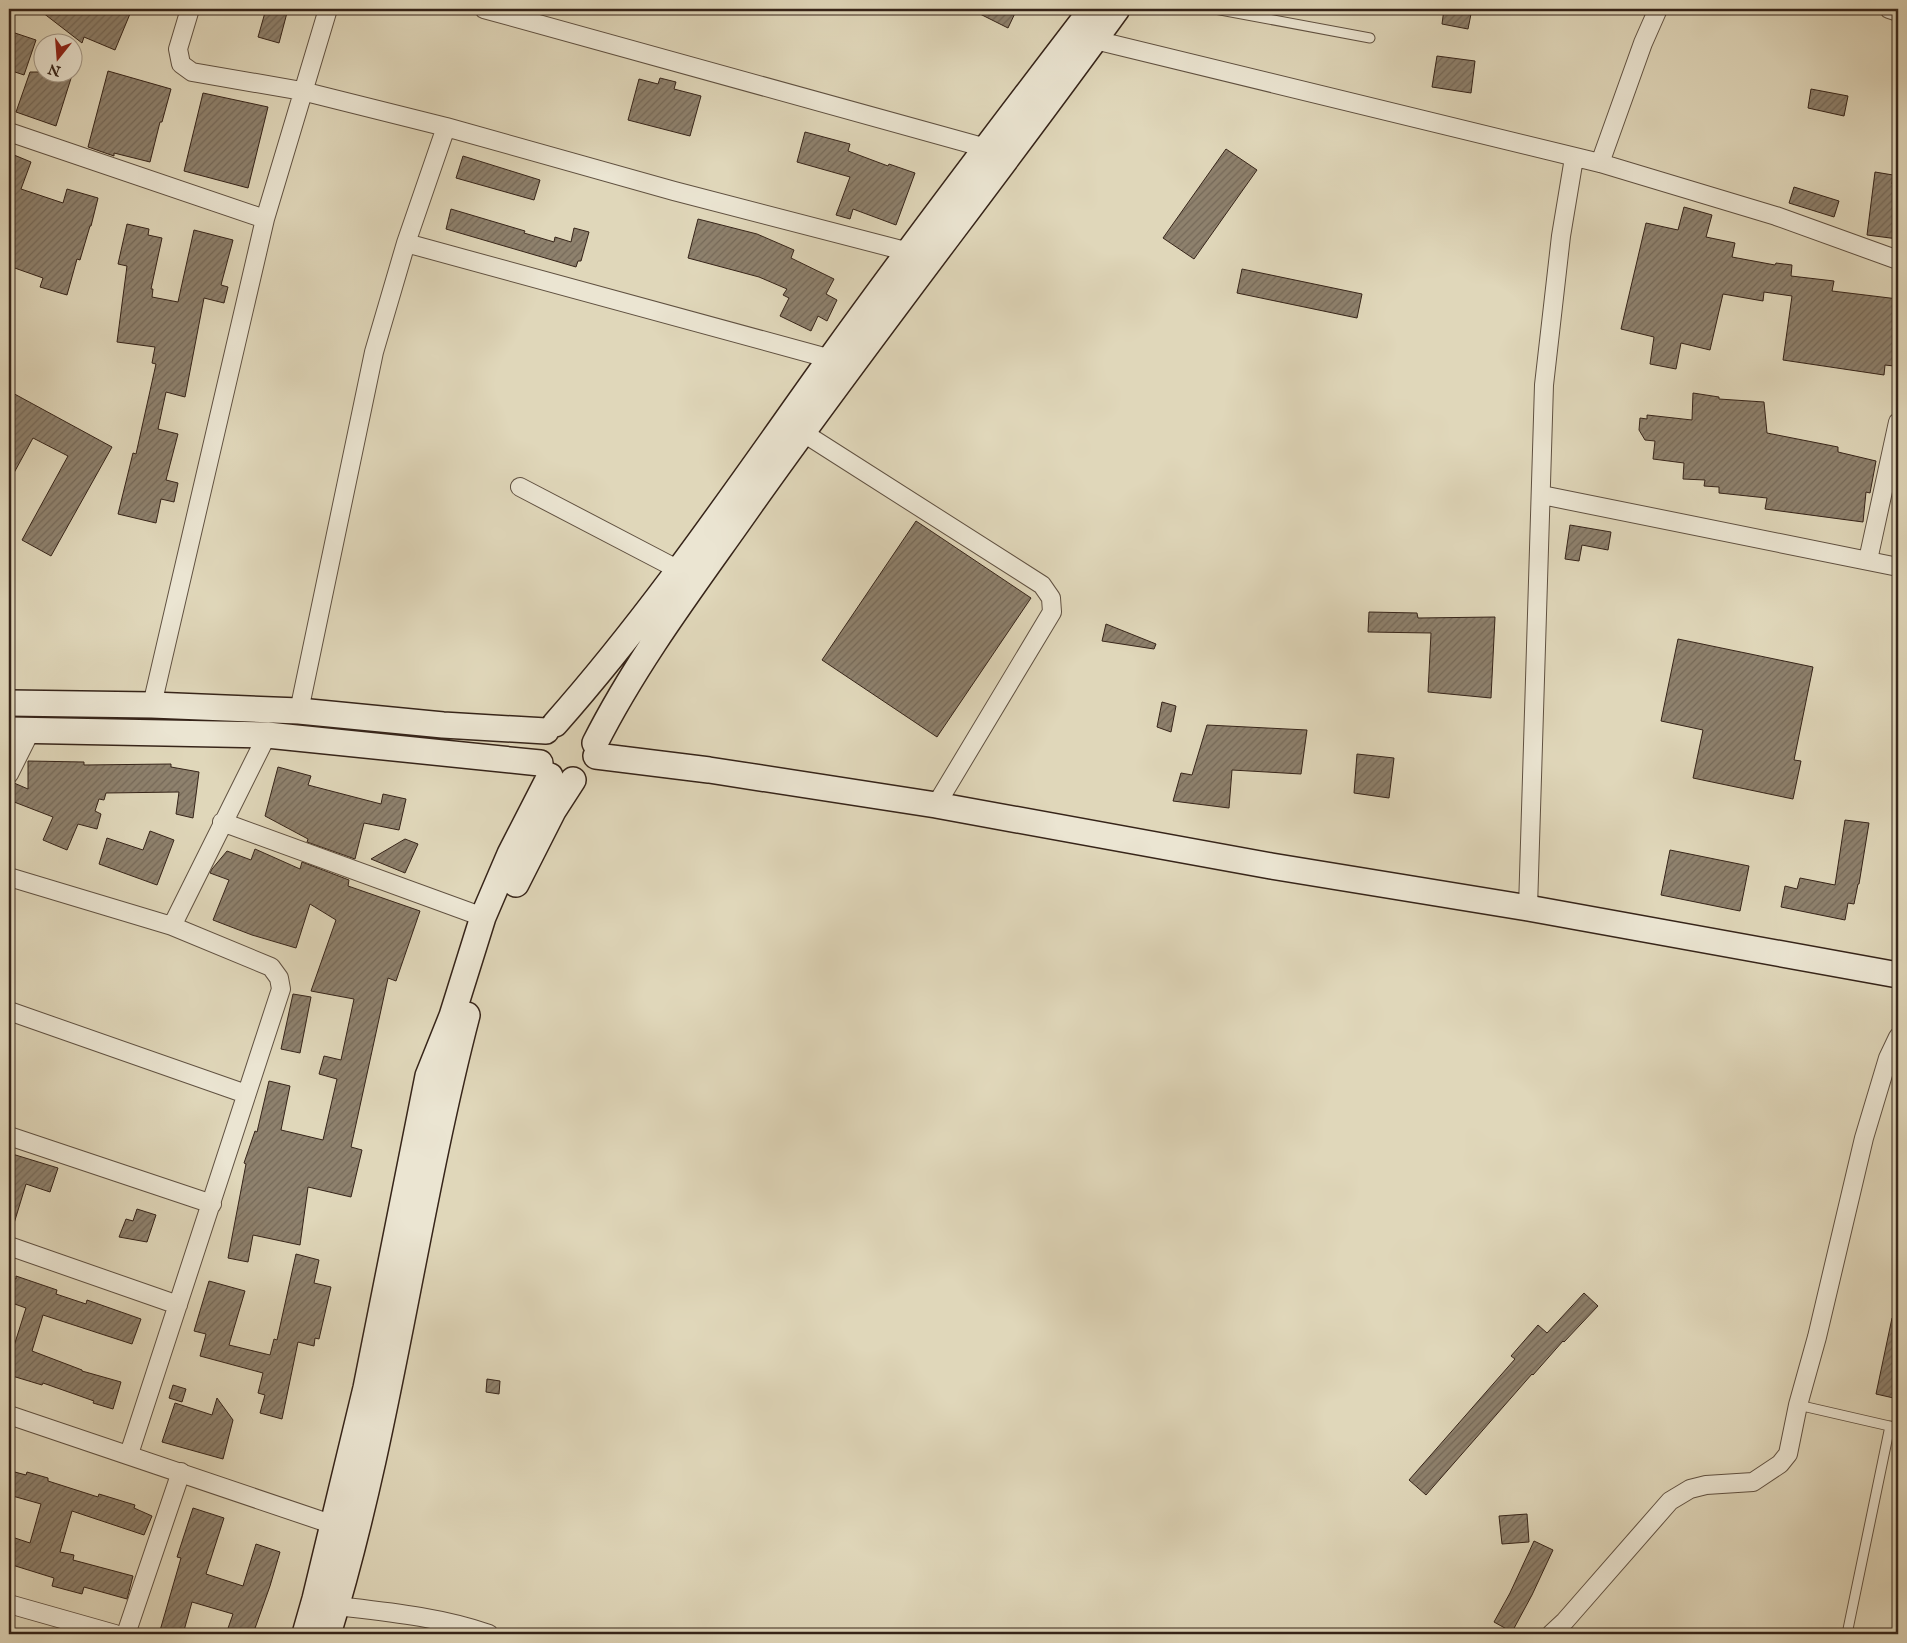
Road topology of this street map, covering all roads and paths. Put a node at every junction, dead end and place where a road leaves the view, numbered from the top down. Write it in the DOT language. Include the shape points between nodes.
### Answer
graph roads {
  1 [pos="190,9"];
  2 [pos="328,9"];
  3 [pos="484,9"];
  4 [pos="1092,9"];
  5 [pos="1117,9"];
  6 [pos="1215,9"];
  7 [pos="1658,9"];
  8 [pos="1889,9"];
  9 [pos="1898,12"];
  10 [pos="1370,38"];
  11 [pos="1094,40"];
  12 [pos="302,91"];
  13 [pos="446,127"];
  14 [pos="9,132"];
  15 [pos="986,148"];
  16 [pos="1574,158"];
  17 [pos="1600,163"];
  18 [pos="265,219"];
  19 [pos="406,243"];
  20 [pos="909,252"];
  21 [pos="1898,260"];
  22 [pos="831,359"];
  23 [pos="1898,422"];
  24 [pos="802,432"];
  25 [pos="520,487"];
  26 [pos="1542,495"];
  27 [pos="1868,560"];
  28 [pos="1898,567"];
  29 [pos="680,570"];
  30 [pos="9,703"];
  31 [pos="152,705"];
  32 [pos="299,711"];
  33 [pos="550,728"];
  34 [pos="20,730"];
  35 [pos="267,736"];
  36 [pos="596,749"];
  37 [pos="554,773"];
  38 [pos="9,774"];
  39 [pos="936,805"];
  40 [pos="222,822"];
  41 [pos="9,877"];
  42 [pos="1528,908"];
  43 [pos="483,917"];
  44 [pos="172,926"];
  45 [pos="1898,975"];
  46 [pos="9,1011"];
  47 [pos="1898,1037"];
  48 [pos="246,1094"];
  49 [pos="9,1136"];
  50 [pos="212,1204"];
  51 [pos="9,1246"];
  52 [pos="178,1306"];
  53 [pos="1798,1405"];
  54 [pos="9,1415"];
  55 [pos="1894,1427"];
  56 [pos="129,1454"];
  57 [pos="181,1472"];
  58 [pos="334,1525"];
  59 [pos="9,1604"];
  60 [pos="337,1606"];
  61 [pos="115,1634"];
  62 [pos="126,1634"];
  63 [pos="305,1634"];
  64 [pos="328,1634"];
  65 [pos="489,1634"];
  66 [pos="1551,1634"];
  67 [pos="1847,1634"];
  1 -- 12 [label="street" via="178,49 181,64 192,72"];
  2 -- 12 [label="street"];
  3 -- 15 [label="street"];
  4 -- 15 [label="main road"];
  5 -- 11 [label="main road"];
  6 -- 10 [label="lane"];
  7 -- 17 [label="street"];
  8 -- 9 [label="street"];
  11 -- 16 [label="street"];
  11 -- 24 [label="main road"];
  12 -- 13 [label="street"];
  12 -- 18 [label="street"];
  13 -- 19 [label="street"];
  13 -- 20 [label="street"];
  14 -- 18 [label="street"];
  15 -- 20 [label="main road"];
  16 -- 17 [label="street"];
  16 -- 26 [label="street" via="1547,351"];
  17 -- 21 [label="street" via="1776,216"];
  18 -- 31 [label="street"];
  19 -- 22 [label="street"];
  19 -- 32 [label="street" via="374,352"];
  20 -- 22 [label="main road"];
  22 -- 29 [label="main road"];
  23 -- 27 [label="street"];
  24 -- 36 [label="main road" via="657,637 608,718"];
  24 -- 39 [label="street" via="1042,585 1051,598 1052,612"];
  25 -- 29 [label="street"];
  26 -- 27 [label="street"];
  26 -- 42 [label="street"];
  27 -- 28 [label="street"];
  29 -- 33 [label="main road" via="579,698"];
  30 -- 31 [label="main road"];
  31 -- 32 [label="main road"];
  32 -- 33 [label="main road" via="443,725"];
  33 -- 36 [label="main road" via="564,722 584,727"];
  33 -- 37 [label="main road" via="540,741 537,752"];
  34 -- 35 [label="main road"];
  34 -- 38 [label="street"];
  35 -- 37 [label="main road"];
  35 -- 40 [label="street"];
  36 -- 37 [label="main road" via="592,767 584,776"];
  36 -- 39 [label="main road"];
  37 -- 43 [label="main road" via="510,854"];
  37 -- 60 [label="main road" via="553,811 523,866 491,941 468,1010 448,1088 388,1394"];
  39 -- 42 [label="main road" via="1271,866"];
  40 -- 43 [label="street"];
  40 -- 44 [label="street"];
  41 -- 44 [label="street"];
  42 -- 45 [label="main road"];
  43 -- 58 [label="main road" via="452,1016 428,1076 366,1388"];
  44 -- 48 [label="street" via="271,967 279,978 281,989"];
  46 -- 48 [label="street"];
  47 -- 53 [label="street" via="1888,1058 1864,1138"];
  48 -- 50 [label="street"];
  49 -- 50 [label="street"];
  50 -- 52 [label="street"];
  51 -- 52 [label="street"];
  52 -- 56 [label="street"];
  53 -- 55 [label="lane"];
  53 -- 66 [label="street" via="1788,1454 1780,1464 1753,1482 1706,1485 1690,1489 1670,1501"];
  54 -- 56 [label="street"];
  55 -- 67 [label="lane"];
  56 -- 57 [label="street"];
  57 -- 58 [label="street"];
  57 -- 62 [label="street"];
  58 -- 63 [label="main road"];
  59 -- 61 [label="street"];
  60 -- 64 [label="main road"];
  60 -- 65 [label="street" via="414,1615"];
}
